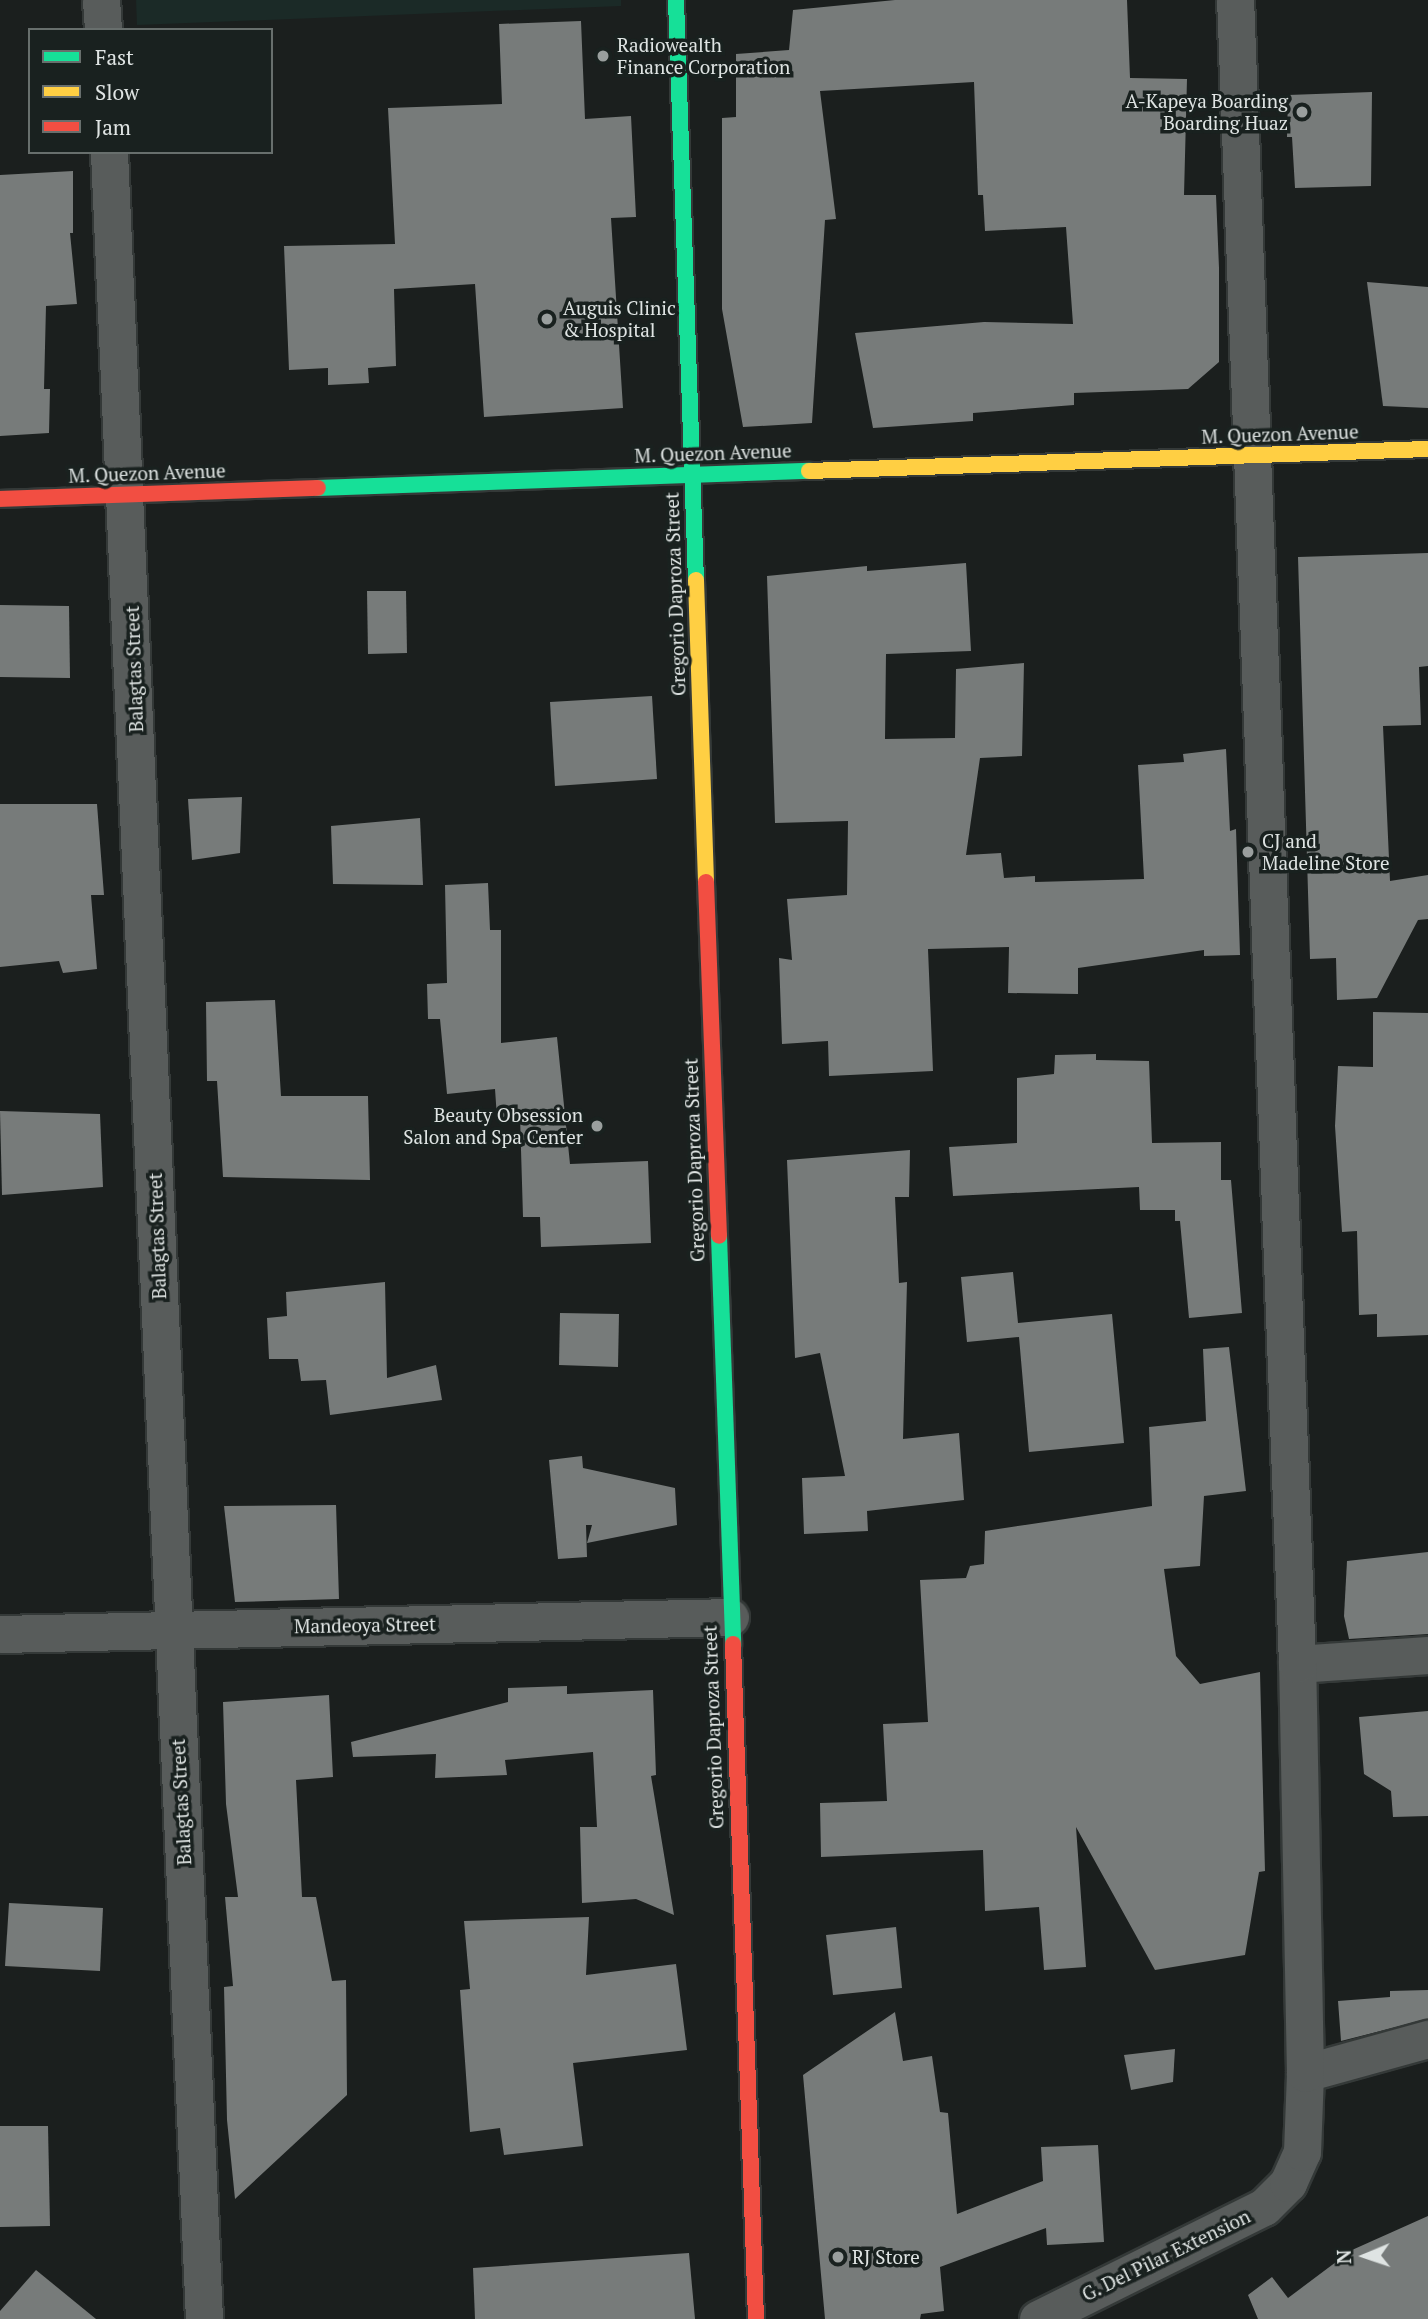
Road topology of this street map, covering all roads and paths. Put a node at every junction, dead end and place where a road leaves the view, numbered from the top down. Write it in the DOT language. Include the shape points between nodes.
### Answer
graph roads {
  1 [pos="101,0"];
  2 [pos="676,0"];
  3 [pos="1235,0"];
  4 [pos="103,28"];
  5 [pos="109,154"];
  6 [pos="1428,449"];
  7 [pos="1251,457"];
  8 [pos="692,474"];
  9 [pos="127,494"];
  10 [pos="0,499"];
  11 [pos="730,1617"];
  12 [pos="173,1629"];
  13 [pos="0,1634"];
  14 [pos="1428,1655"];
  15 [pos="1297,1664"];
  16 [pos="1428,2039"];
  17 [pos="1306,2073"];
  18 [pos="204,2319"];
  19 [pos="756,2319"];
  20 [pos="1038,2319"];
  1 -- 4 [label="street"];
  2 -- 8 [label="street, Gregorio Daproza Street"];
  3 -- 7 [label="street"];
  5 -- 9 [label="street, Balagtas Street"];
  6 -- 7 [label="street, M. Quezon Avenue"];
  7 -- 8 [label="street, M. Quezon Avenue"];
  7 -- 15 [label="street"];
  8 -- 9 [label="street, M. Quezon Avenue"];
  8 -- 11 [label="street, Gregorio Daproza Street"];
  9 -- 10 [label="street, M. Quezon Avenue"];
  9 -- 12 [label="street, Balagtas Street"];
  11 -- 12 [label="street, Mandeoya Street"];
  11 -- 19 [label="street, Gregorio Daproza Street"];
  12 -- 13 [label="street, Mandeoya Street"];
  12 -- 18 [label="street, Balagtas Street"];
  14 -- 15 [label="street"];
  15 -- 17 [label="street"];
  16 -- 17 [label="street"];
  17 -- 20 [label="street, G. Del Pilar Extension" via="1303,2152 1289,2183 1264,2207"];
}
